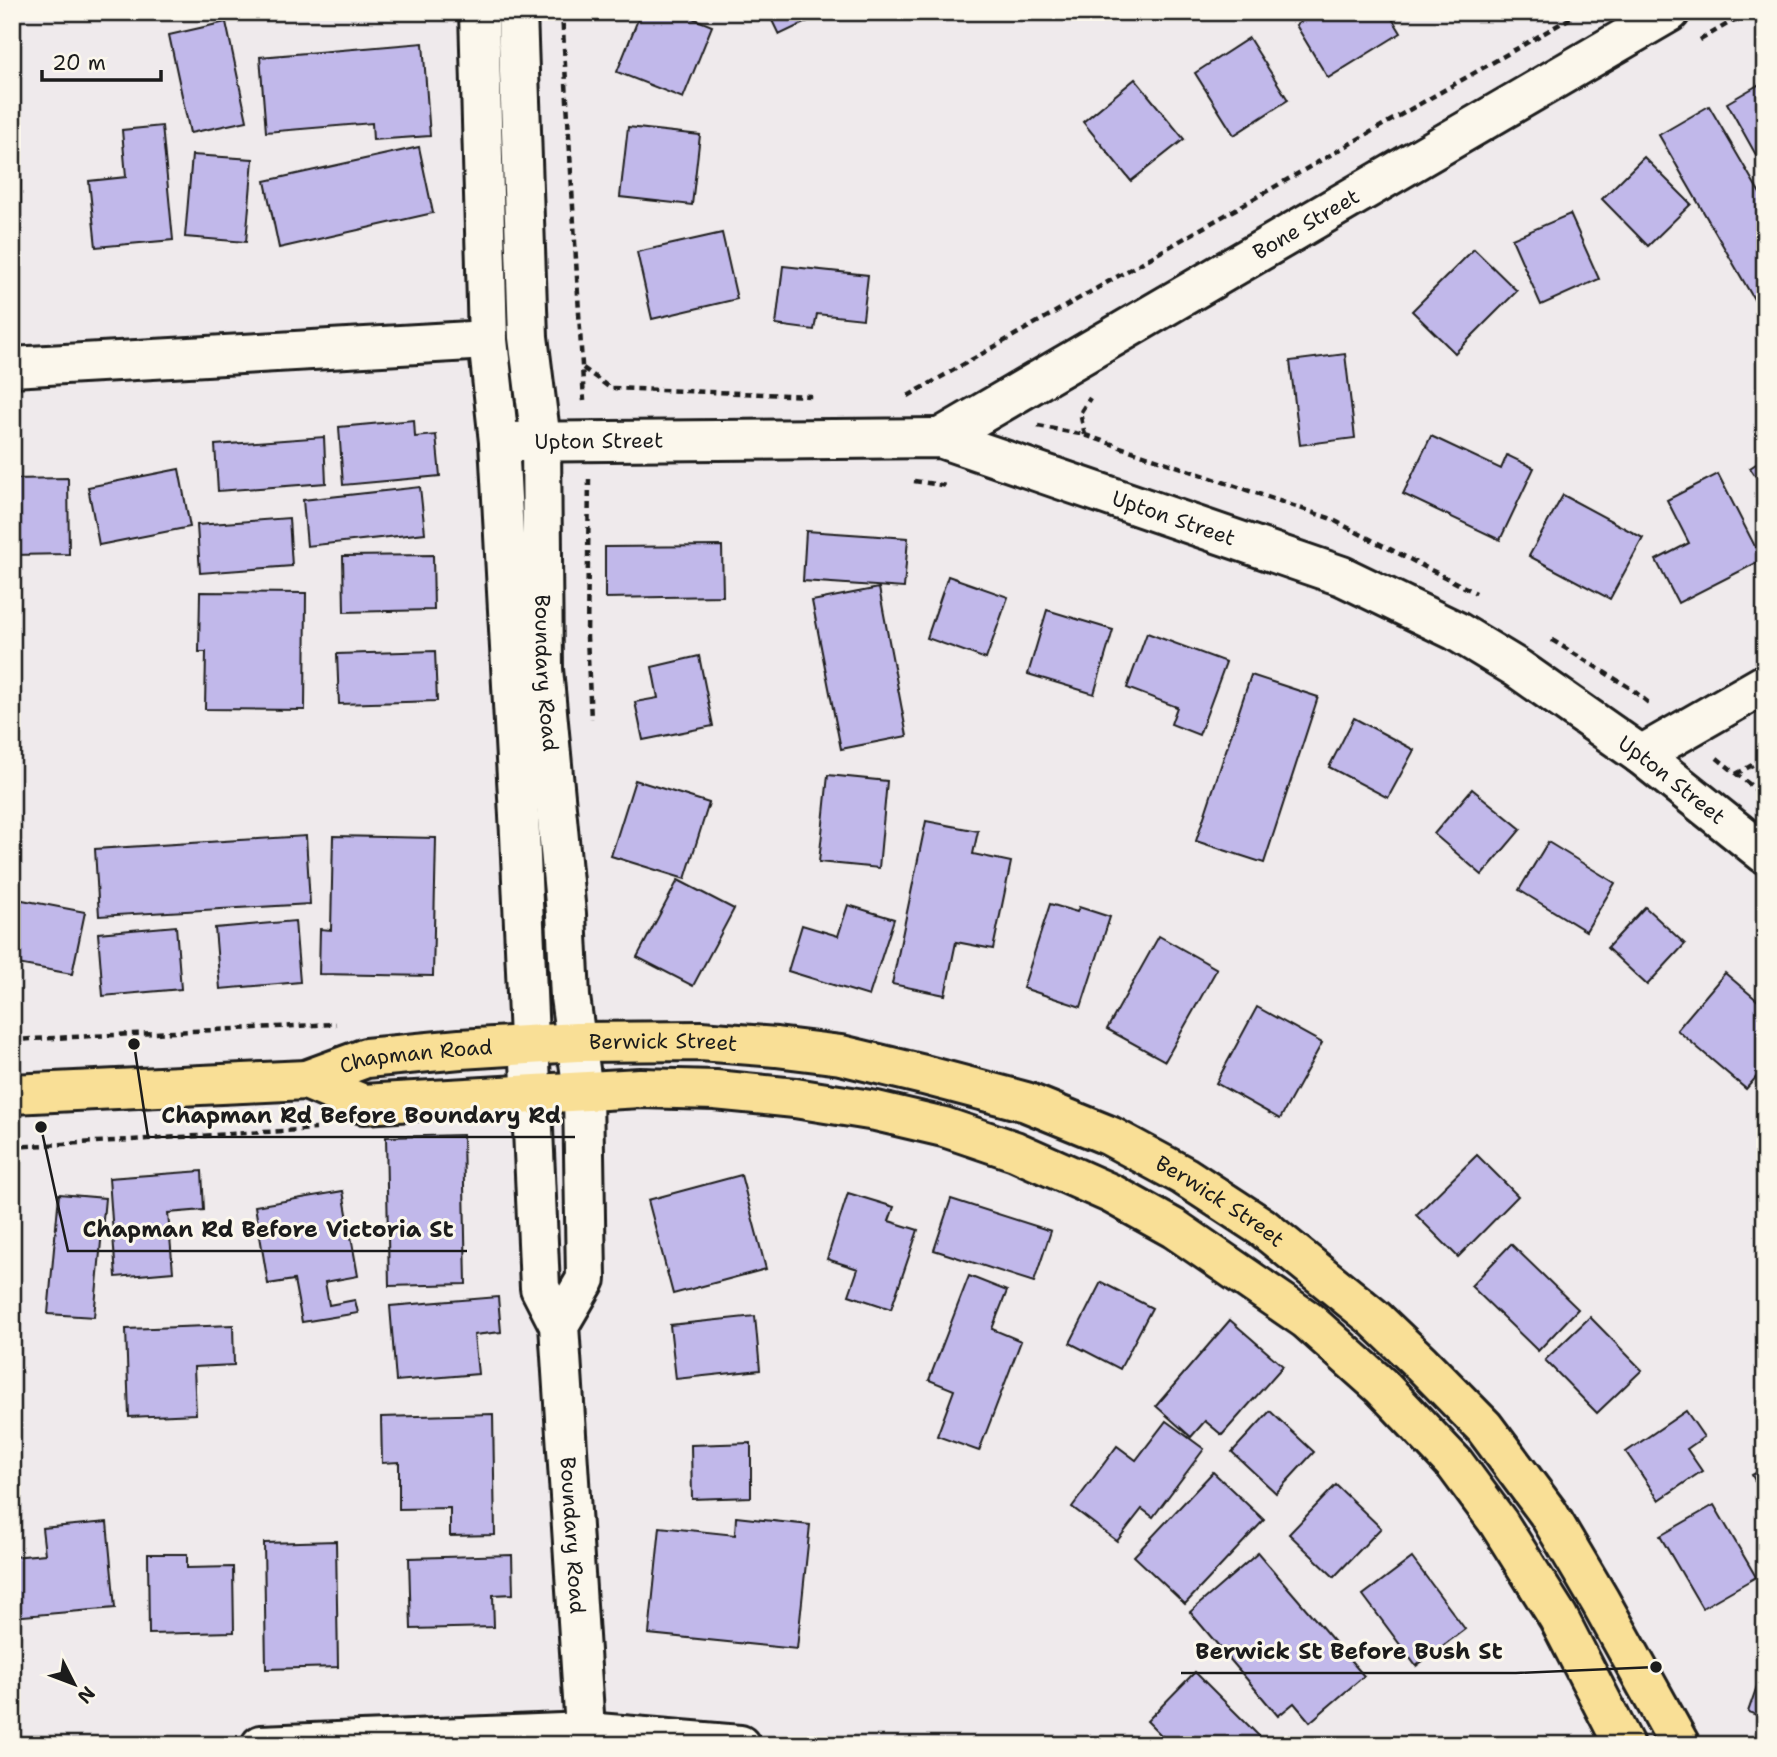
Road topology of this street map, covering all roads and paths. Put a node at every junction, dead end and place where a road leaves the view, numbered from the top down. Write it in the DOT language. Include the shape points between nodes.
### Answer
graph roads {
  1 [pos="479,12"];
  2 [pos="517,12"];
  3 [pos="562,12"];
  4 [pos="1581,12"];
  5 [pos="1670,12"];
  6 [pos="488,340"];
  7 [pos="12,367"];
  8 [pos="582,367"];
  9 [pos="819,396"];
  10 [pos="902,400"];
  11 [pos="940,438"];
  12 [pos="541,441"];
  13 [pos="587,441"];
  14 [pos="499,442"];
  15 [pos="911,480"];
  16 [pos="950,486"];
  17 [pos="1765,684"];
  18 [pos="592,731"];
  19 [pos="1641,755"];
  20 [pos="1765,758"];
  21 [pos="1736,774"];
  22 [pos="1765,854"];
  23 [pos="343,1023"];
  24 [pos="12,1040"];
  25 [pos="578,1042"];
  26 [pos="528,1046"];
  27 [pos="306,1080"];
  28 [pos="583,1091"];
  29 [pos="12,1094"];
  30 [pos="531,1094"];
  31 [pos="330,1128"];
  32 [pos="12,1147"];
  33 [pos="559,1325"];
  34 [pos="586,1739"];
  35 [pos="261,1745"];
  36 [pos="740,1745"];
  37 [pos="1624,1745"];
  38 [pos="1680,1745"];
  1 -- 6 [label="street, Boundary Road"];
  2 -- 12 [label="street, Boundary Road" via="528,337"];
  3 -- 8 [label="path"];
  4 -- 10 [label="path"];
  5 -- 11 [label="street, Bone Street"];
  6 -- 7 [label="street"];
  6 -- 14 [label="street, Boundary Road"];
  8 -- 9 [label="path" via="610,388"];
  8 -- 13 [label="path"];
  11 -- 13 [label="street, Upton Street"];
  11 -- 19 [label="street, Upton Street" via="1342,576 1466,637"];
  12 -- 13 [label="street, Upton Street"];
  12 -- 14 [label="street, Upton Street"];
  12 -- 25 [label="street, Boundary Road" via="543,669 570,997"];
  13 -- 18 [label="path"];
  14 -- 26 [label="street, Boundary Road"];
  15 -- 16 [label="path"];
  17 -- 19 [label="street"];
  19 -- 22 [label="street, Upton Street"];
  20 -- 21 [label="path"];
  23 -- 24 [label="path"];
  25 -- 26 [label="main road, Berwick Street"];
  25 -- 28 [label="street, Boundary Road"];
  25 -- 38 [label="main road, Berwick Street" via="701,1041 841,1055 1026,1102 1110,1136 1184,1176 1262,1227 1330,1281 1484,1427 1548,1513"];
  26 -- 27 [label="main road, Chapman Road" via="366,1058"];
  26 -- 30 [label="street, Boundary Road"];
  27 -- 29 [label="main road, Chapman Road"];
  27 -- 30 [label="main road, Chapman Road" via="363,1104"];
  28 -- 30 [label="main road"];
  28 -- 33 [label="street, Boundary Road" via="586,1279"];
  28 -- 37 [label="main road" via="715,1090 876,1111 944,1127 1015,1152 1112,1194 1175,1229 1307,1320 1381,1386 1455,1464 1558,1617"];
  30 -- 33 [label="street, Boundary Road" via="540,1288"];
  31 -- 32 [label="path"];
  33 -- 34 [label="street, Boundary Road"];
  34 -- 35 [label="street"];
  34 -- 36 [label="street"];
}
